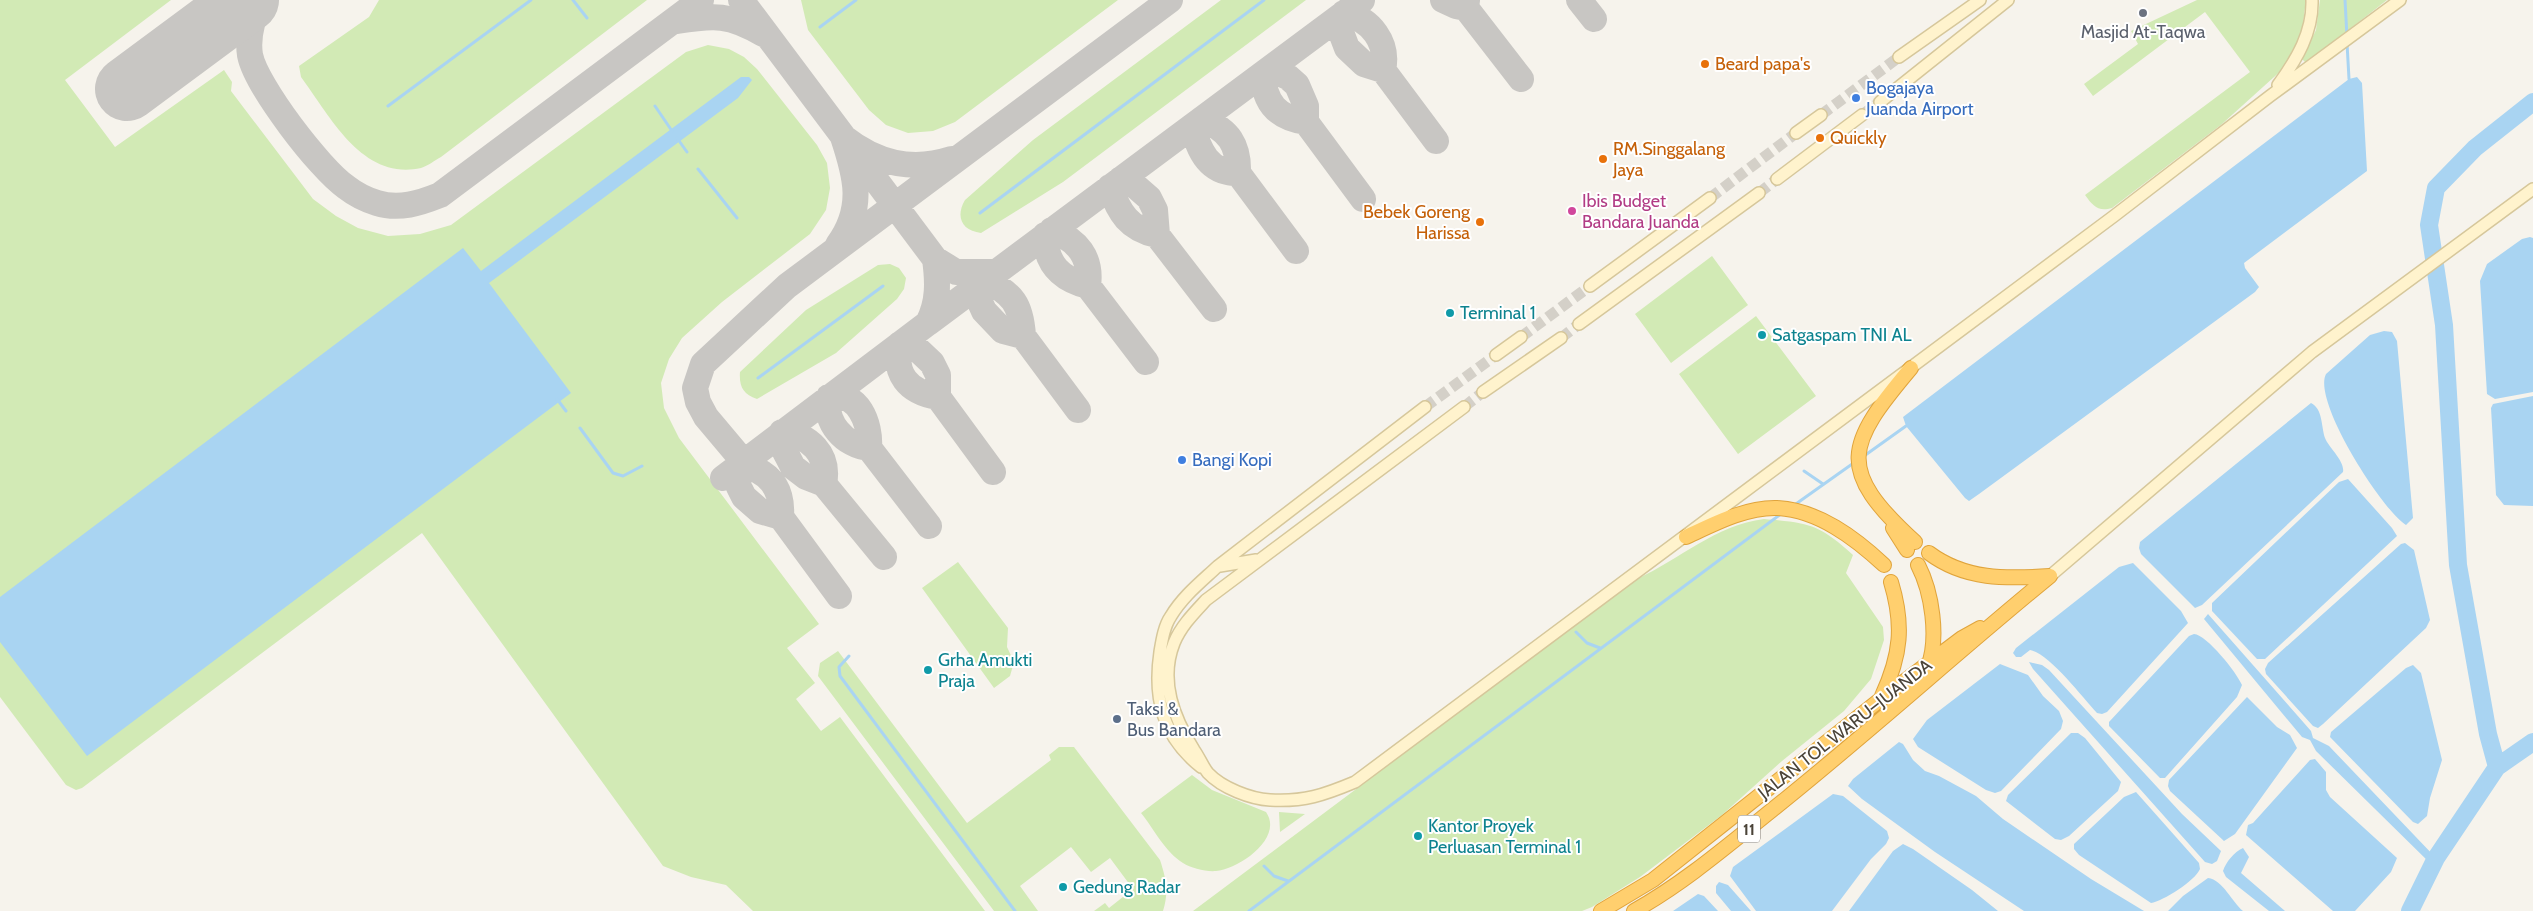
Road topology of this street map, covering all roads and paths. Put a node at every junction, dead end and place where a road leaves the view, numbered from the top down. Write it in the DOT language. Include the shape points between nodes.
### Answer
graph roads {
  1 [pos="1980,0"];
  2 [pos="2008,0"];
  3 [pos="2312,0"];
  4 [pos="2400,0"];
  5 [pos="1899,57"];
  6 [pos="2270,96"];
  7 [pos="1880,102"];
  8 [pos="1821,115"];
  9 [pos="1862,116"];
  10 [pos="1796,134"];
  11 [pos="1777,179"];
  12 [pos="2533,189"];
  13 [pos="1759,193"];
  14 [pos="1710,198"];
  15 [pos="1590,286"];
  16 [pos="1580,324"];
  17 [pos="1521,337"];
  18 [pos="1562,338"];
  19 [pos="1496,355"];
  20 [pos="1911,368"];
  21 [pos="1483,392"];
  22 [pos="1425,407"];
  23 [pos="1464,407"];
  24 [pos="1686,536"];
  25 [pos="1910,546"];
  26 [pos="1929,553"];
  27 [pos="1259,559"];
  28 [pos="1884,565"];
  29 [pos="1918,565"];
  30 [pos="1218,566"];
  31 [pos="2050,576"];
  32 [pos="1891,582"];
  33 [pos="1994,622"];
  34 [pos="1930,663"];
  35 [pos="1922,684"];
  36 [pos="1881,699"];
  37 [pos="1208,773"];
  38 [pos="1601,911"];
  39 [pos="1634,911"];
  1 -- 5 [label="street"];
  2 -- 7 [label="street"];
  3 -- 6 [label="street" via="2313,12 2307,39"];
  4 -- 6 [label="street"];
  6 -- 20 [label="street"];
  8 -- 10 [label="street"];
  9 -- 11 [label="street"];
  12 -- 31 [label="street" via="2312,352"];
  13 -- 16 [label="street"];
  14 -- 15 [label="street"];
  17 -- 19 [label="street"];
  18 -- 21 [label="street"];
  20 -- 24 [label="street"];
  20 -- 25 [label="highway" via="1876,409 1859,448 1859,470 1865,486"];
  22 -- 30 [label="street"];
  23 -- 27 [label="street"];
  24 -- 28 [label="highway" via="1728,518 1776,508 1798,511 1853,538"];
  24 -- 37 [label="street" via="1355,782 1318,798 1269,800 1242,793"];
  26 -- 31 [label="highway" via="1952,568 1991,578"];
  27 -- 30 [label="street"];
  27 -- 37 [label="street" via="1206,600 1174,643 1168,671 1170,703"];
  29 -- 34 [label="highway" via="1930,592 1933,631"];
  30 -- 37 [label="street" via="1189,592 1170,617 1162,638 1157,671 1160,705 1170,734 1188,757"];
  31 -- 33 [label="highway, JALAN TOL WARU–JUANDA / 11"];
  32 -- 36 [label="highway" via="1900,625 1898,655"];
  33 -- 34 [label="highway, JALAN TOL WARU–JUANDA / 11" via="1962,638"];
  33 -- 35 [label="highway, JALAN TOL WARU–JUANDA / 11"];
  34 -- 35 [label="highway"];
  34 -- 36 [label="highway, JALAN TOL WARU–JUANDA / 11"];
  35 -- 39 [label="highway, JALAN TOL WARU–JUANDA / 11" via="1859,740 1715,856 1666,893"];
  36 -- 38 [label="highway, JALAN TOL WARU–JUANDA / 11" via="1660,874"];
}
